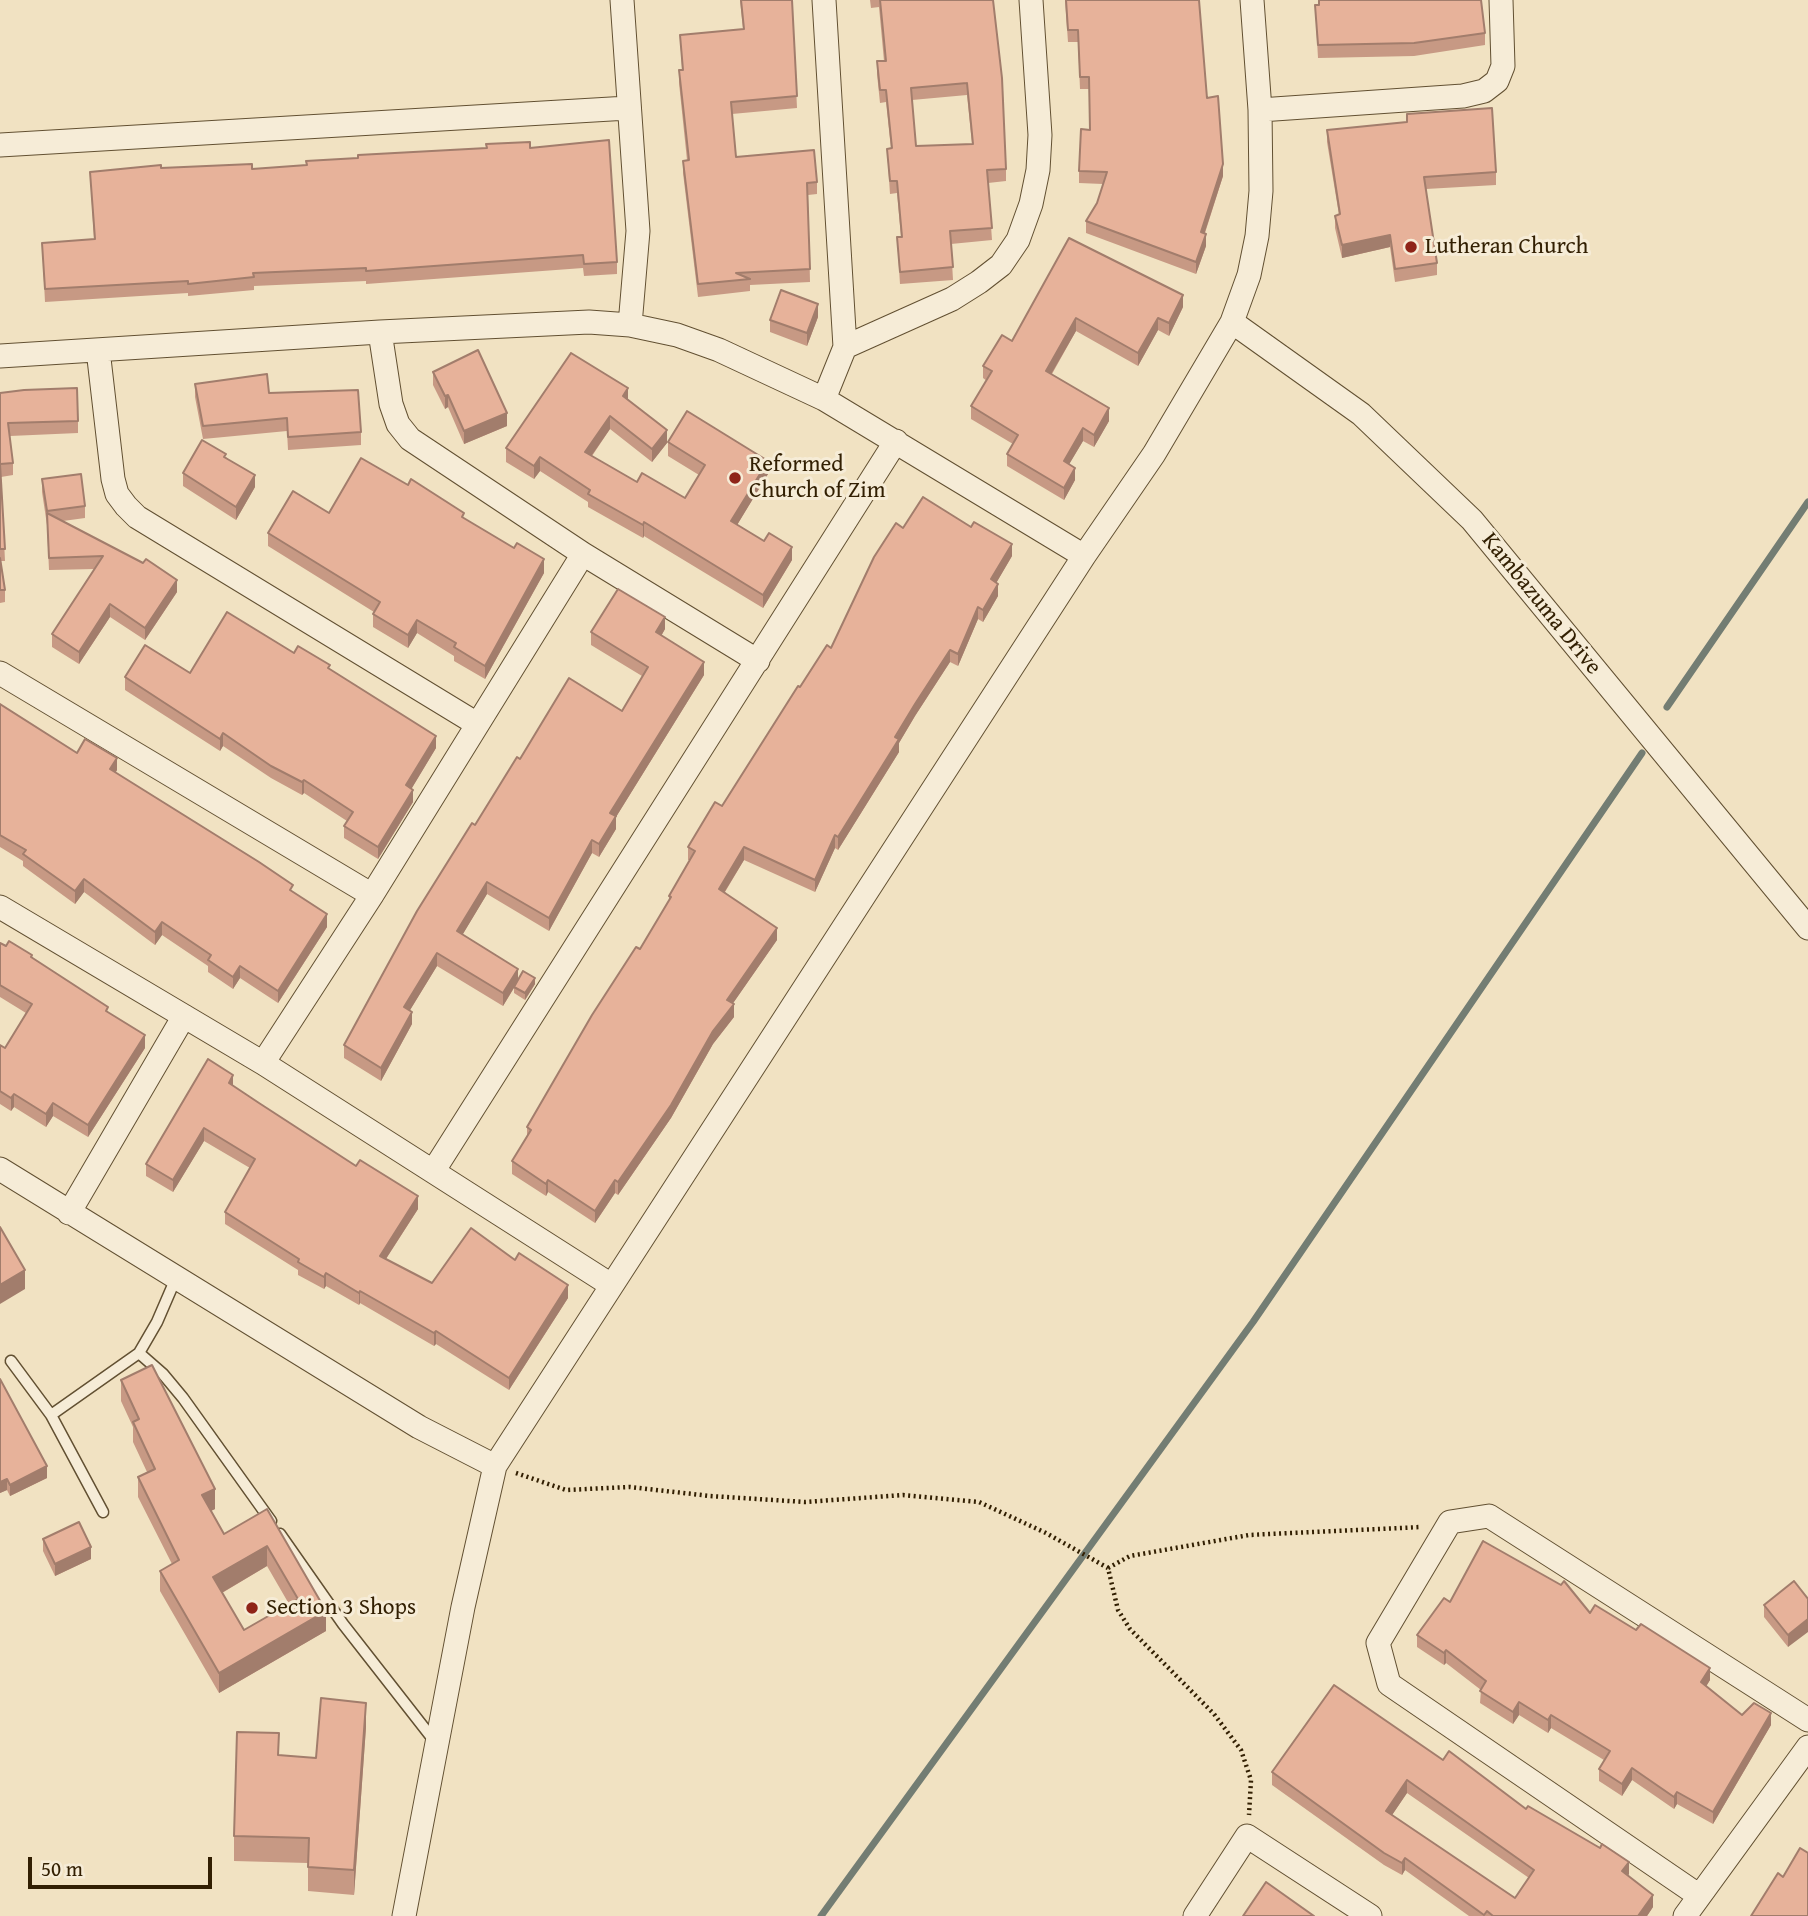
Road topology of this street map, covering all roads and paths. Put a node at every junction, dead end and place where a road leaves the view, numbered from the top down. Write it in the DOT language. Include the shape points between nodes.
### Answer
graph roads {
  1 [pos="622,0"];
  2 [pos="824,0"];
  3 [pos="1031,0"];
  4 [pos="1252,0"];
  5 [pos="1501,0"];
  6 [pos="628,108"];
  7 [pos="1260,110"];
  8 [pos="0,145"];
  9 [pos="1232,322"];
  10 [pos="630,325"];
  11 [pos="380,332"];
  12 [pos="845,348"];
  13 [pos="98,350"];
  14 [pos="0,356"];
  15 [pos="824,399"];
  16 [pos="896,442"];
  17 [pos="583,554"];
  18 [pos="1084,556"];
  19 [pos="758,661"];
  20 [pos="0,673"];
  21 [pos="477,724"];
  22 [pos="372,895"];
  23 [pos="0,908"];
  24 [pos="1808,928"];
  25 [pos="184,1016"];
  26 [pos="263,1063"];
  27 [pos="0,1169"];
  28 [pos="434,1170"];
  29 [pos="69,1213"];
  30 [pos="176,1278"];
  31 [pos="611,1285"];
  32 [pos="139,1353"];
  33 [pos="12,1361"];
  34 [pos="51,1415"];
  35 [pos="495,1466"];
  36 [pos="103,1512"];
  37 [pos="1450,1522"];
  38 [pos="1108,1568"];
  39 [pos="1808,1720"];
  40 [pos="438,1745"];
  41 [pos="1808,1747"];
  42 [pos="1247,1836"];
  43 [pos="1698,1895"];
  44 [pos="404,1916"];
  45 [pos="1195,1916"];
  46 [pos="1370,1916"];
  47 [pos="1685,1916"];
  1 -- 6 [label="street"];
  2 -- 12 [label="street"];
  3 -- 12 [label="street" via="1040,135 1031,204 1018,240 1001,265 952,299"];
  4 -- 7 [label="street"];
  5 -- 7 [label="street" via="1503,66 1497,81 1484,91"];
  6 -- 8 [label="street"];
  6 -- 10 [label="street" via="638,255"];
  7 -- 9 [label="street" via="1257,236"];
  9 -- 18 [label="street" via="1154,454"];
  9 -- 24 [label="street, Kambazuma Drive" via="1361,415 1472,520"];
  10 -- 11 [label="street" via="589,322"];
  10 -- 15 [label="street" via="719,350"];
  11 -- 13 [label="street"];
  11 -- 17 [label="street" via="391,404 410,439"];
  12 -- 15 [label="street"];
  13 -- 14 [label="street"];
  13 -- 21 [label="street" via="113,479 117,494 131,511"];
  15 -- 16 [label="street"];
  16 -- 18 [label="street"];
  16 -- 19 [label="street"];
  17 -- 19 [label="street"];
  17 -- 21 [label="street"];
  18 -- 31 [label="street"];
  19 -- 28 [label="street"];
  20 -- 22 [label="street"];
  21 -- 22 [label="street"];
  22 -- 26 [label="street"];
  23 -- 25 [label="street"];
  25 -- 26 [label="street"];
  25 -- 29 [label="street"];
  26 -- 28 [label="street"];
  27 -- 29 [label="street"];
  28 -- 31 [label="street"];
  29 -- 30 [label="street"];
  30 -- 32 [label="lane"];
  30 -- 35 [label="street" via="419,1427"];
  31 -- 35 [label="street"];
  32 -- 34 [label="lane"];
  32 -- 40 [label="lane" via="183,1398 343,1624"];
  33 -- 34 [label="lane"];
  34 -- 36 [label="lane"];
  35 -- 38 [label="path" via="566,1489 630,1487 805,1502 903,1495 979,1502"];
  35 -- 40 [label="street"];
  37 -- 38 [label="path" via="1405,1530 1237,1537 1130,1556"];
  37 -- 39 [label="street" via="1489,1516"];
  37 -- 43 [label="street" via="1378,1643 1389,1684"];
  38 -- 42 [label="path" via="1118,1610 1130,1629 1214,1714 1241,1750 1251,1780"];
  40 -- 44 [label="street"];
  41 -- 43 [label="street"];
  42 -- 45 [label="street"];
  42 -- 46 [label="street"];
  43 -- 47 [label="street"];
}
